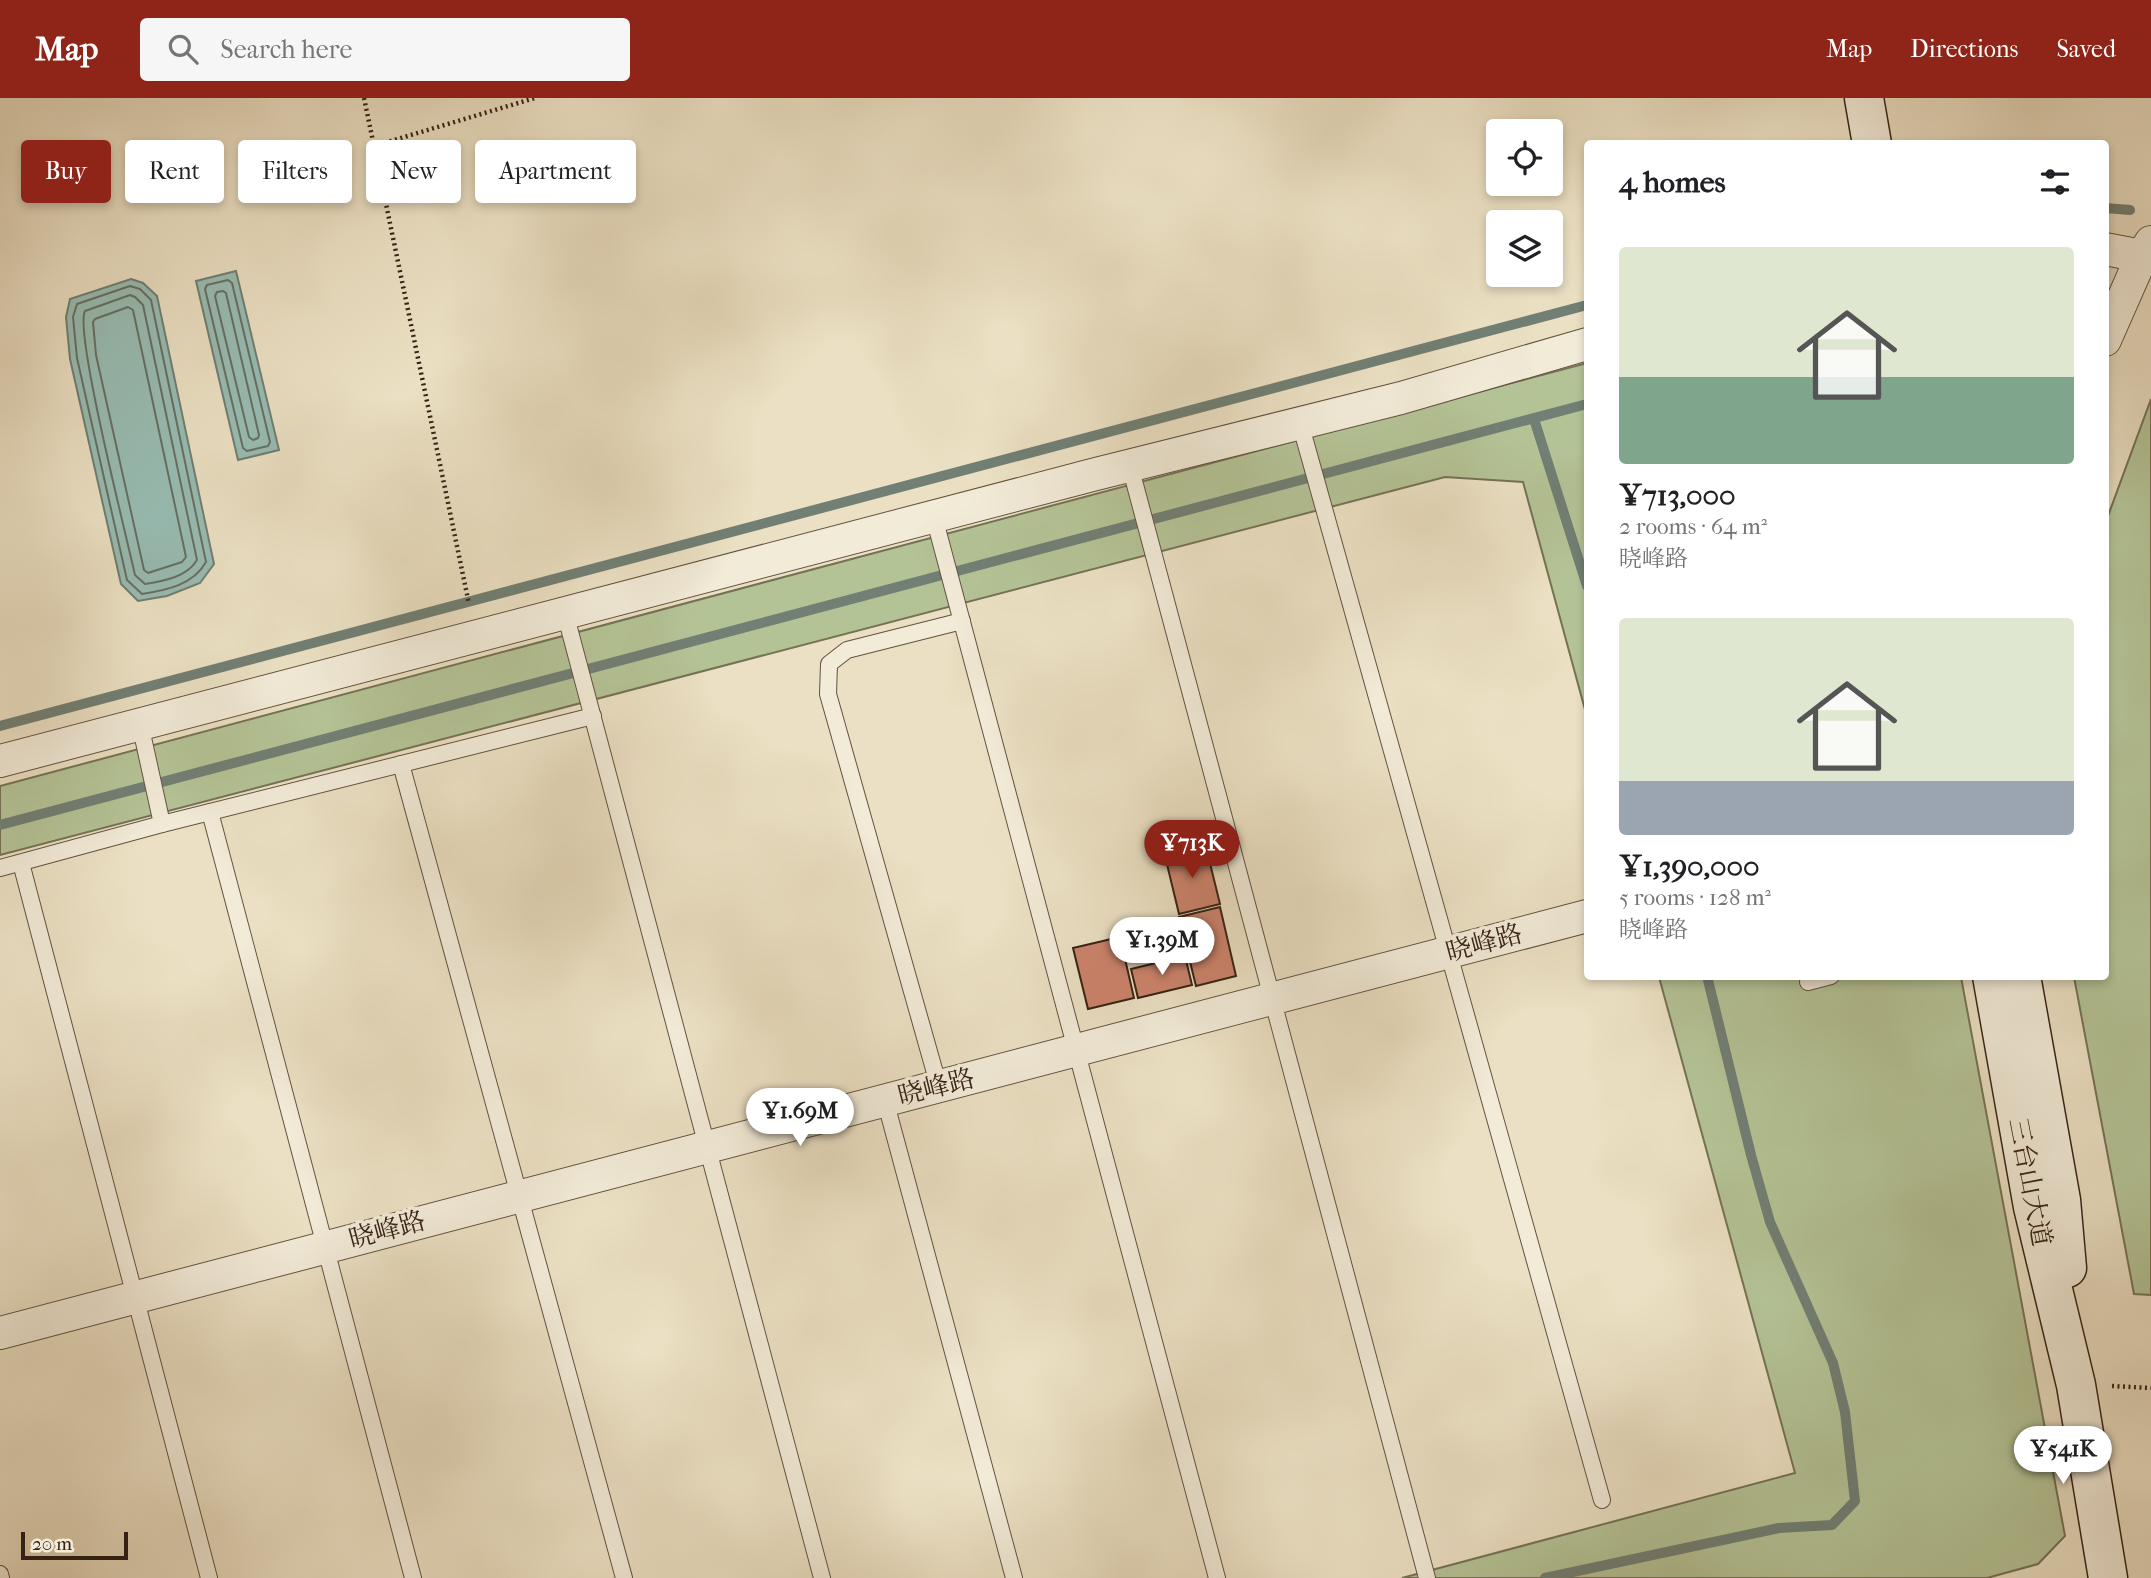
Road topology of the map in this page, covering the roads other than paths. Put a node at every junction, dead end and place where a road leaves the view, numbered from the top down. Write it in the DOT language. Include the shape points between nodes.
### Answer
graph roads {
  1 [pos="1837,98"];
  2 [pos="1864,98"];
  3 [pos="1844,140"];
  4 [pos="1871,140"];
  5 [pos="2109,249"];
  6 [pos="2146,249"];
  7 [pos="2109,331"];
  8 [pos="1584,345"];
  9 [pos="1300,423"];
  10 [pos="1130,466"];
  11 [pos="934,517"];
  12 [pos="565,613"];
  13 [pos="962,621"];
  14 [pos="593,716"];
  15 [pos="140,724"];
  16 [pos="0,761"];
  17 [pos="401,764"];
  18 [pos="210,812"];
  19 [pos="162,824"];
  20 [pos="20,863"];
  21 [pos="0,869"];
  22 [pos="1584,917"];
  23 [pos="1448,952"];
  24 [pos="1816,980"];
  25 [pos="1993,980"];
  26 [pos="2022,980"];
  27 [pos="1808,982"];
  28 [pos="1271,998"];
  29 [pos="1076,1049"];
  30 [pos="939,1087"];
  31 [pos="885,1100"];
  32 [pos="707,1145"];
  33 [pos="520,1195"];
  34 [pos="325,1246"];
  35 [pos="135,1297"];
  36 [pos="0,1333"];
  37 [pos="2076,1385"];
  38 [pos="1602,1500"];
  39 [pos="209,1578"];
  40 [pos="412,1578"];
  41 [pos="624,1578"];
  42 [pos="822,1578"];
  43 [pos="1014,1578"];
  44 [pos="1217,1578"];
  45 [pos="1427,1578"];
  46 [pos="2108,1578"];
  1 -- 3 [label="main road"];
  2 -- 4 [label="main road"];
  5 -- 6 [label="street"];
  6 -- 7 [label="street"];
  8 -- 9 [label="street"];
  9 -- 10 [label="street"];
  9 -- 23 [label="lane"];
  10 -- 11 [label="street"];
  10 -- 28 [label="lane"];
  11 -- 12 [label="street"];
  11 -- 13 [label="lane"];
  12 -- 14 [label="lane"];
  12 -- 15 [label="street"];
  13 -- 29 [label="lane"];
  13 -- 30 [label="lane" via="847,650 829,664 828,694"];
  14 -- 17 [label="lane"];
  14 -- 32 [label="lane"];
  15 -- 16 [label="street"];
  15 -- 19 [label="lane"];
  17 -- 18 [label="lane"];
  17 -- 33 [label="lane"];
  18 -- 19 [label="lane"];
  18 -- 34 [label="lane"];
  19 -- 20 [label="lane"];
  20 -- 21 [label="lane"];
  20 -- 35 [label="lane"];
  22 -- 23 [label="street, 晓峰路"];
  23 -- 28 [label="street, 晓峰路"];
  23 -- 38 [label="lane"];
  24 -- 27 [label="lane"];
  25 -- 37 [label="main road, 三台山大道" via="2033,1207"];
  26 -- 37 [label="main road, 三台山大道" via="2061,1200"];
  28 -- 29 [label="street, 晓峰路"];
  28 -- 45 [label="lane"];
  29 -- 30 [label="street, 晓峰路"];
  29 -- 44 [label="lane"];
  30 -- 31 [label="street, 晓峰路"];
  31 -- 32 [label="street, 晓峰路"];
  31 -- 43 [label="lane"];
  32 -- 33 [label="street, 晓峰路"];
  32 -- 42 [label="lane"];
  33 -- 34 [label="street, 晓峰路"];
  33 -- 41 [label="lane"];
  34 -- 35 [label="street, 晓峰路"];
  34 -- 40 [label="lane"];
  35 -- 36 [label="street, 晓峰路"];
  35 -- 39 [label="lane"];
  37 -- 46 [label="main road, 三台山大道"];
}
